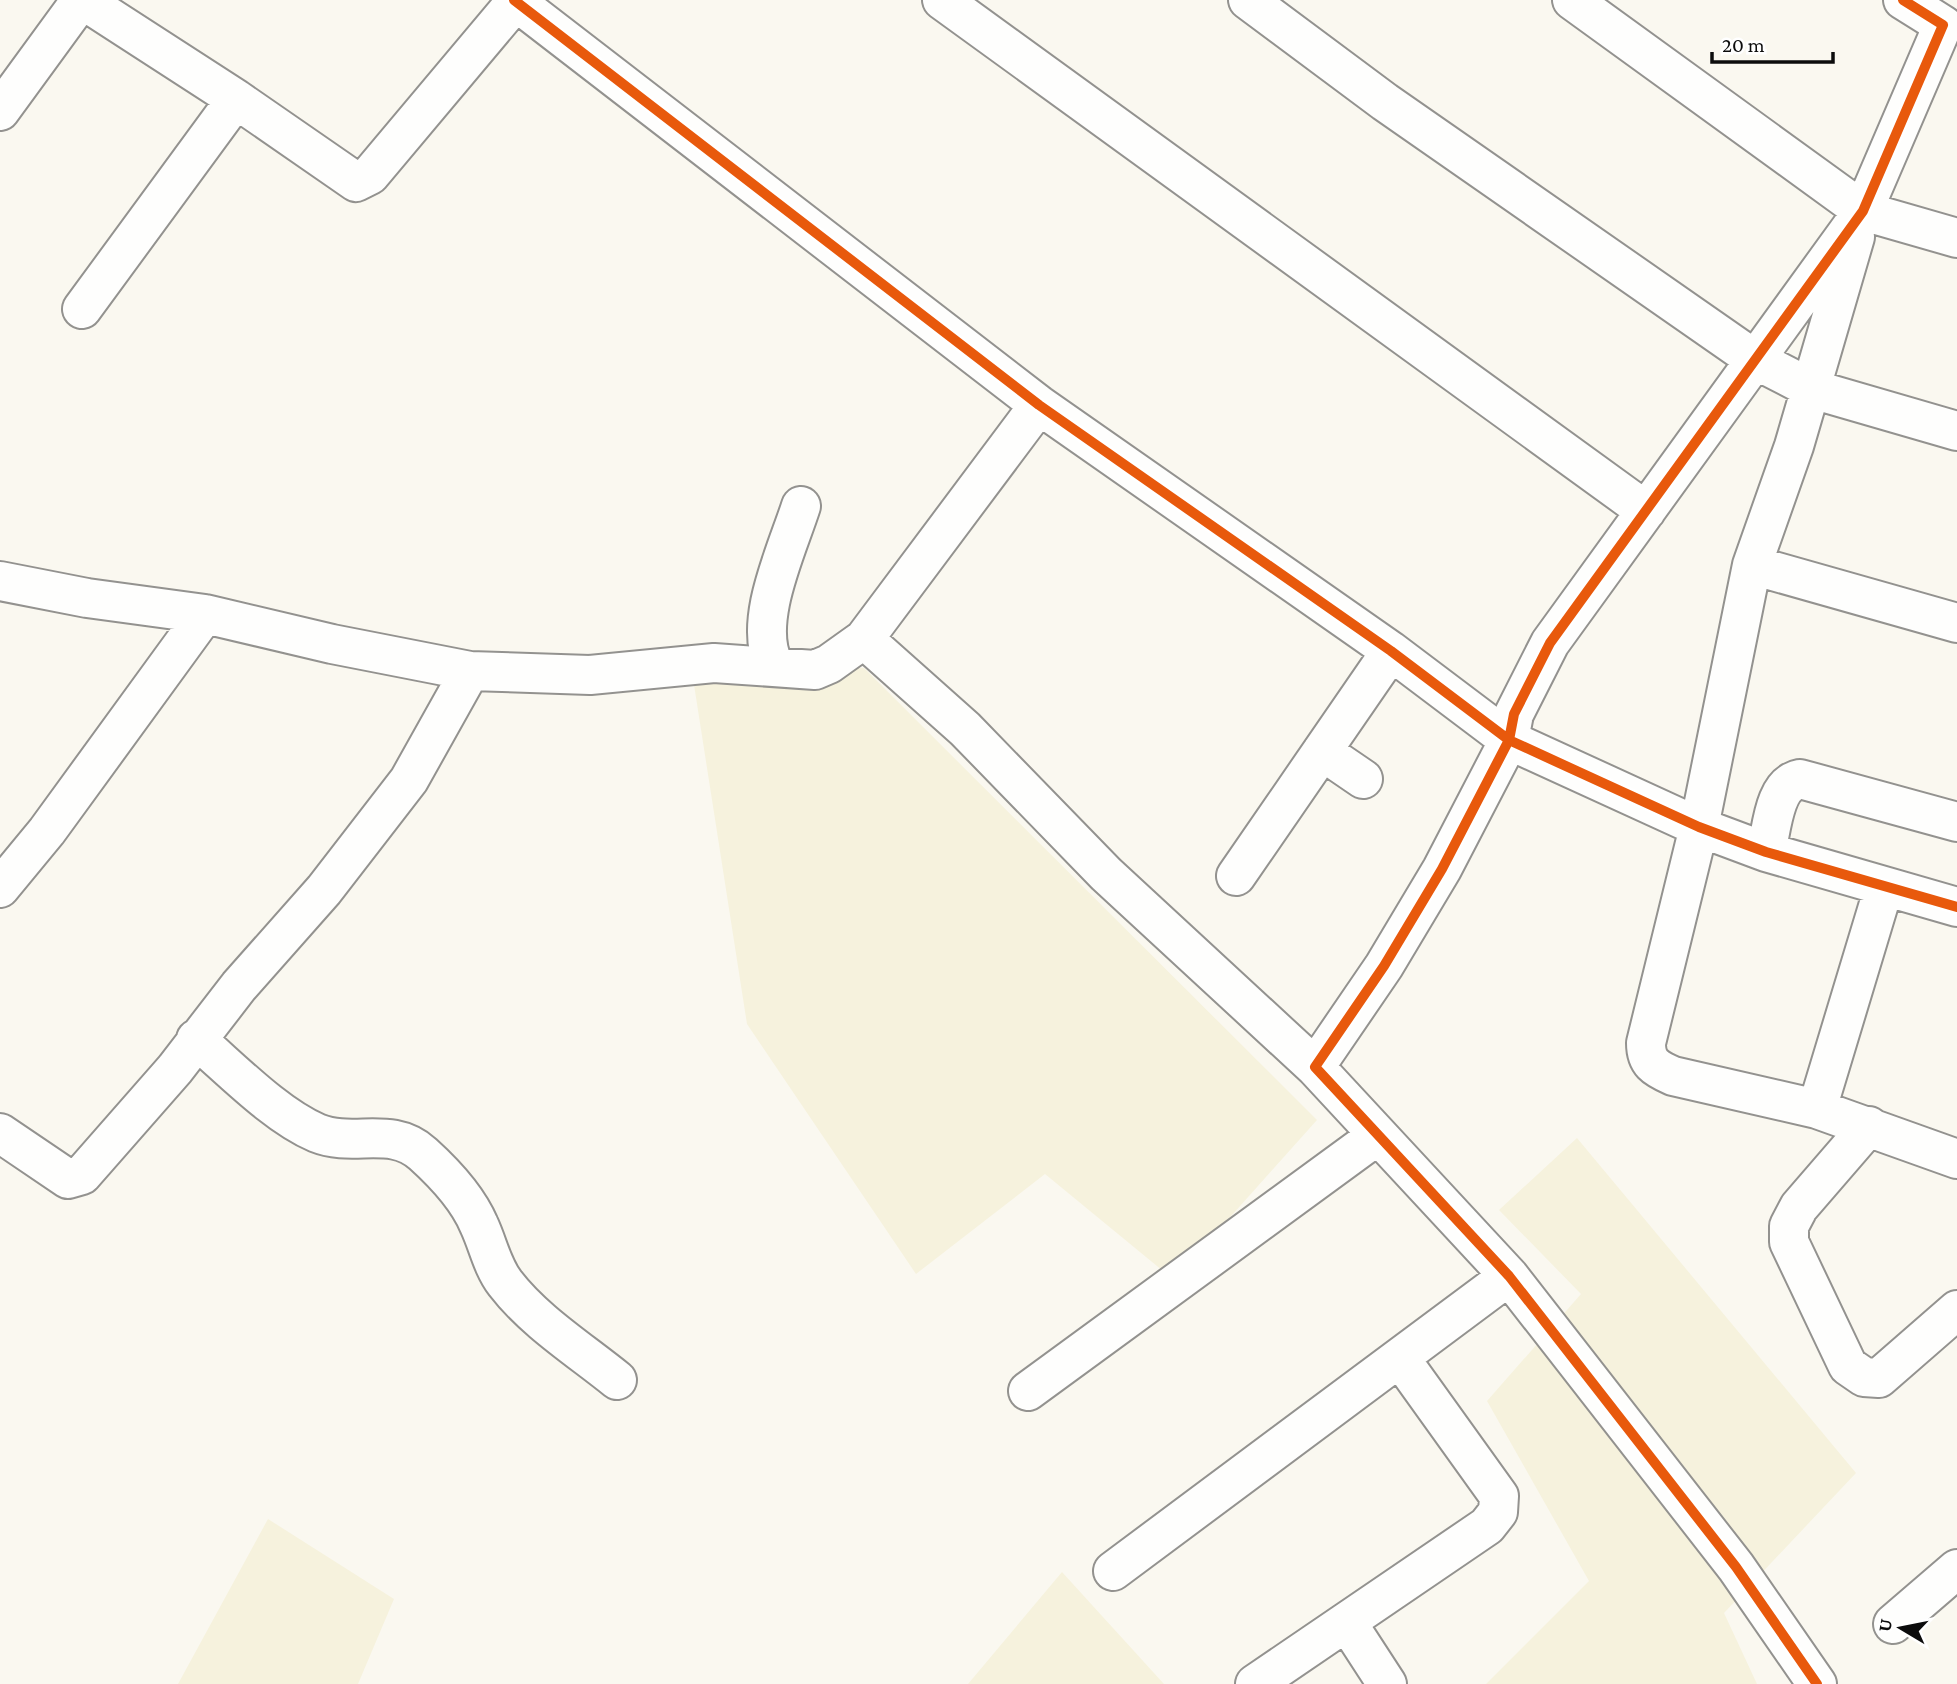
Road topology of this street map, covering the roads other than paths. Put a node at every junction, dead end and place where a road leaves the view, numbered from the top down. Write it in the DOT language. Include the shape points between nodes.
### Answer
graph roads {
  1 [pos="82,0"];
  2 [pos="516,0"];
  3 [pos="942,0"];
  4 [pos="1248,0"];
  5 [pos="1572,0"];
  6 [pos="1903,0"];
  7 [pos="1952,19"];
  8 [pos="236,99"];
  9 [pos="0,111"];
  10 [pos="1863,211"];
  11 [pos="1957,238"];
  12 [pos="82,309"];
  13 [pos="1754,359"];
  14 [pos="1812,388"];
  15 [pos="1039,405"];
  16 [pos="1957,431"];
  17 [pos="801,506"];
  18 [pos="1646,511"];
  19 [pos="1752,565"];
  20 [pos="0,581"];
  21 [pos="205,614"];
  22 [pos="1957,623"];
  23 [pos="864,639"];
  24 [pos="1391,651"];
  25 [pos="774,665"];
  26 [pos="470,671"];
  27 [pos="1509,740"];
  28 [pos="1322,751"];
  29 [pos="1363,779"];
  30 [pos="1957,822"];
  31 [pos="1699,827"];
  32 [pos="1766,852"];
  33 [pos="1236,876"];
  34 [pos="1884,887"];
  35 [pos="0,888"];
  36 [pos="1957,907"];
  37 [pos="195,1039"];
  38 [pos="1315,1066"];
  39 [pos="1817,1109"];
  40 [pos="1869,1126"];
  41 [pos="0,1133"];
  42 [pos="1378,1135"];
  43 [pos="1957,1159"];
  44 [pos="1509,1276"];
  45 [pos="1957,1310"];
  46 [pos="1400,1358"];
  47 [pos="617,1380"];
  48 [pos="1028,1391"];
  49 [pos="1957,1569"];
  50 [pos="1113,1571"];
  51 [pos="1348,1624"];
  52 [pos="1893,1624"];
  53 [pos="1255,1684"];
  54 [pos="1387,1684"];
  55 [pos="1817,1684"];
  1 -- 8 [label="street"];
  1 -- 9 [label="street"];
  2 -- 8 [label="street" via="356,183"];
  2 -- 15 [label="street"];
  3 -- 18 [label="street"];
  4 -- 13 [label="street" via="1385,102"];
  5 -- 10 [label="street"];
  6 -- 7 [label="street"];
  7 -- 10 [label="street"];
  8 -- 12 [label="street"];
  10 -- 11 [label="street"];
  10 -- 13 [label="street"];
  10 -- 14 [label="street"];
  13 -- 14 [label="street"];
  13 -- 18 [label="street"];
  14 -- 16 [label="street"];
  14 -- 19 [label="street"];
  15 -- 23 [label="street"];
  15 -- 24 [label="street"];
  17 -- 25 [label="street" via="767,619 767,650"];
  18 -- 27 [label="street" via="1550,643 1514,714"];
  19 -- 22 [label="street"];
  19 -- 31 [label="street"];
  20 -- 21 [label="street"];
  21 -- 26 [label="street"];
  21 -- 35 [label="street"];
  23 -- 25 [label="street" via="815,670"];
  23 -- 38 [label="street" via="965,729 1106,874"];
  24 -- 27 [label="street"];
  24 -- 28 [label="street"];
  25 -- 26 [label="street" via="714,663 590,675"];
  26 -- 37 [label="street" via="409,780 324,890"];
  27 -- 31 [label="street"];
  27 -- 38 [label="street" via="1443,869"];
  28 -- 29 [label="street"];
  28 -- 33 [label="street"];
  30 -- 32 [label="street" via="1793,780 1782,790"];
  31 -- 32 [label="street"];
  31 -- 39 [label="street" via="1646,1043 1648,1060 1673,1076"];
  32 -- 34 [label="street"];
  34 -- 36 [label="street"];
  34 -- 39 [label="street"];
  37 -- 41 [label="street" via="175,1069 76,1178 64,1177"];
  37 -- 47 [label="street" via="304,1127 333,1137 387,1137 404,1141 423,1154 463,1198 504,1281 523,1303"];
  38 -- 42 [label="street"];
  39 -- 40 [label="street"];
  40 -- 43 [label="street"];
  40 -- 45 [label="street" via="1799,1207 1789,1226 1789,1242 1848,1366 1864,1377 1879,1378"];
  42 -- 44 [label="street"];
  42 -- 48 [label="street"];
  44 -- 46 [label="street"];
  44 -- 55 [label="street" via="1736,1567"];
  46 -- 50 [label="street"];
  46 -- 51 [label="street" via="1499,1496 1498,1512 1487,1526"];
  49 -- 52 [label="street"];
  51 -- 53 [label="street"];
  51 -- 54 [label="street"];
}
